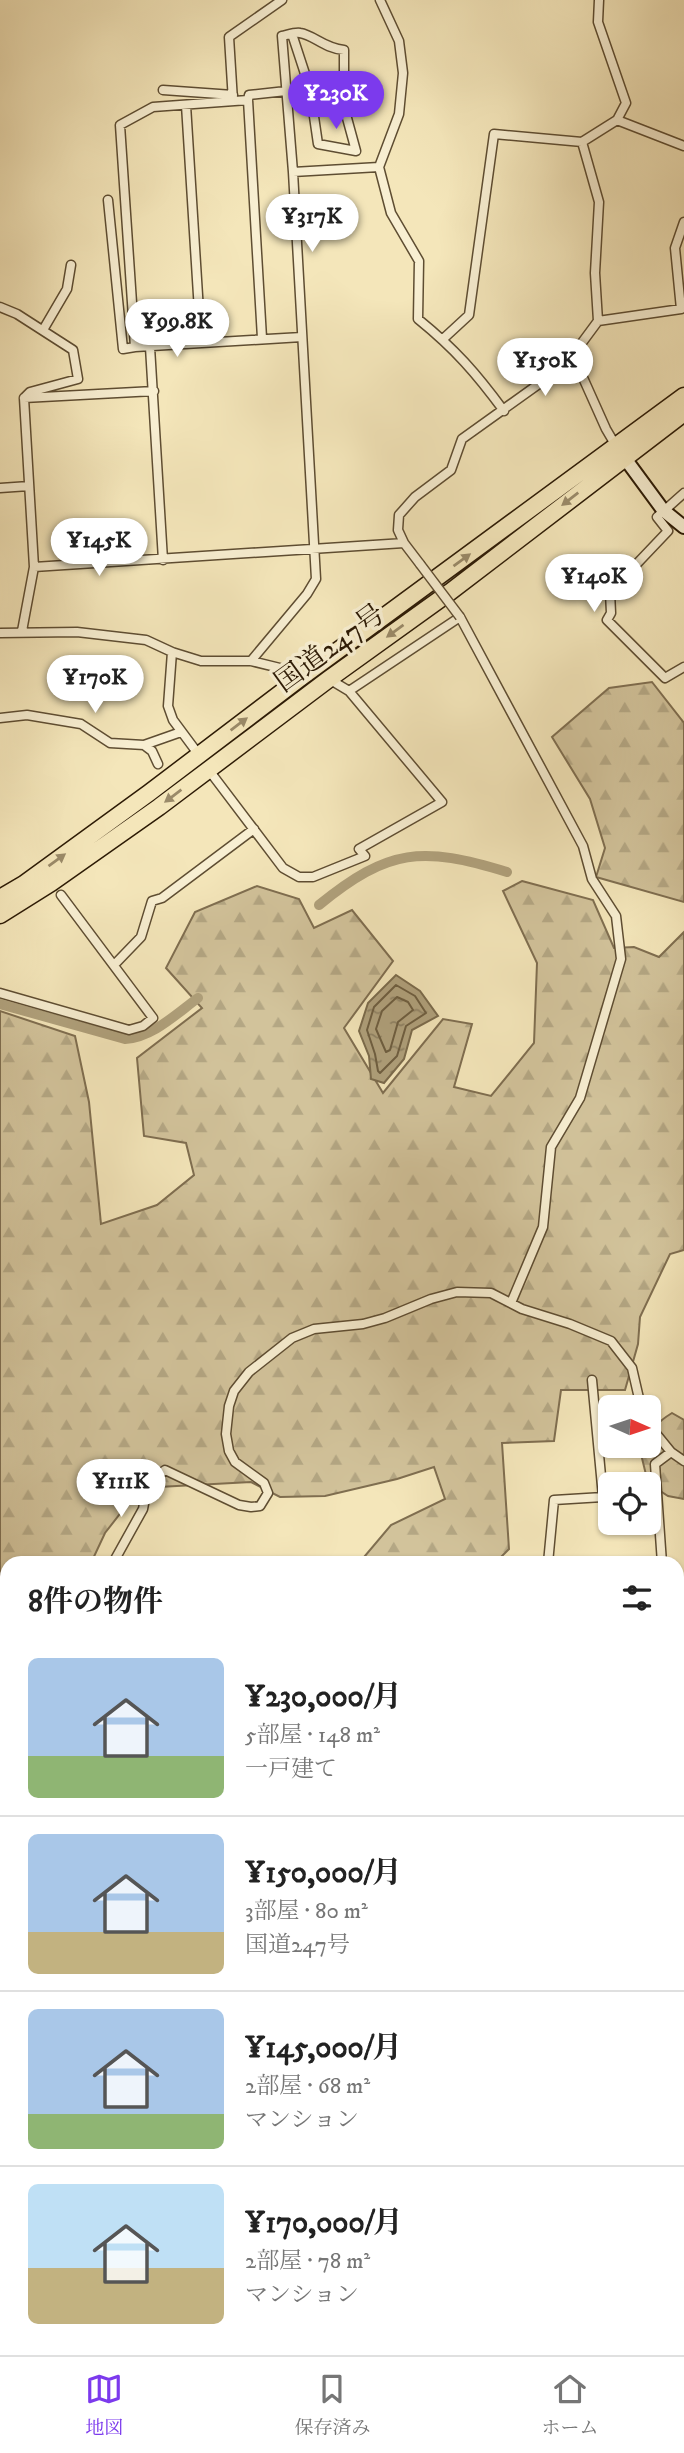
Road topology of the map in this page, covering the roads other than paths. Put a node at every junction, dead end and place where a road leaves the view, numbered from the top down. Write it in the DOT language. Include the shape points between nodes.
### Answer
graph roads {
  1 [pos="282,0"];
  2 [pos="380,0"];
  3 [pos="599,0"];
  4 [pos="292,34"];
  5 [pos="163,90"];
  6 [pos="286,91"];
  7 [pos="233,98"];
  8 [pos="248,100"];
  9 [pos="187,105"];
  10 [pos="617,120"];
  11 [pos="582,142"];
  12 [pos="684,146"];
  13 [pos="379,167"];
  14 [pos="293,172"];
  15 [pos="108,200"];
  16 [pos="684,222"];
  17 [pos="71,265"];
  18 [pos="0,307"];
  19 [pos="598,321"];
  20 [pos="43,330"];
  21 [pos="302,337"];
  22 [pos="262,338"];
  23 [pos="443,339"];
  24 [pos="201,343"];
  25 [pos="150,346"];
  26 [pos="135,347"];
  27 [pos="580,371"];
  28 [pos="154,391"];
  29 [pos="684,396"];
  30 [pos="24,398"];
  31 [pos="504,411"];
  32 [pos="684,413"];
  33 [pos="620,452"];
  34 [pos="29,486"];
  35 [pos="0,488"];
  36 [pos="683,496"];
  37 [pos="663,509"];
  38 [pos="684,527"];
  39 [pos="404,543"];
  40 [pos="314,550"];
  41 [pos="163,560"];
  42 [pos="34,567"];
  43 [pos="460,617"];
  44 [pos="22,631"];
  45 [pos="0,633"];
  46 [pos="172,652"];
  47 [pos="251,662"];
  48 [pos="684,667"];
  49 [pos="299,679"];
  50 [pos="329,679"];
  51 [pos="349,691"];
  52 [pos="0,718"];
  53 [pos="181,732"];
  54 [pos="144,745"];
  55 [pos="198,755"];
  56 [pos="158,764"];
  57 [pos="209,769"];
  58 [pos="254,829"];
  59 [pos="61,895"];
  60 [pos="0,898"];
  61 [pos="0,915"];
  62 [pos="114,965"];
  63 [pos="0,993"];
  64 [pos="511,1303"];
  65 [pos="592,1380"];
  66 [pos="638,1395"];
  67 [pos="662,1441"];
  68 [pos="671,1452"];
  69 [pos="684,1461"];
  70 [pos="117,1556"];
  71 [pos="549,1556"];
  72 [pos="662,1556"];
  1 -- 7 [label="street" via="229,37"];
  2 -- 13 [label="street" via="400,41 403,73 399,114"];
  3 -- 10 [label="street" via="598,22 626,103"];
  4 -- 4 [label="street" via="344,50 344,107 356,151 318,144 310,89"];
  4 -- 6 [label="street" via="282,36"];
  5 -- 7 [label="street"];
  6 -- 8 [label="street" via="249,95"];
  6 -- 14 [label="street"];
  7 -- 8 [label="street"];
  7 -- 9 [label="street"];
  8 -- 22 [label="street"];
  9 -- 24 [label="street"];
  9 -- 26 [label="street" via="153,107 120,125"];
  10 -- 11 [label="street"];
  10 -- 12 [label="street"];
  11 -- 19 [label="street" via="600,202 595,273"];
  11 -- 23 [label="street" via="494,134 469,315"];
  13 -- 14 [label="street"];
  13 -- 23 [label="street" via="391,213 419,261 418,319"];
  14 -- 21 [label="street"];
  15 -- 26 [label="street" via="123,348"];
  16 -- 19 [label="street" via="675,248 681,309"];
  17 -- 20 [label="street" via="67,289"];
  18 -- 20 [label="street"];
  19 -- 27 [label="street" via="582,344"];
  20 -- 30 [label="street" via="73,350 78,379 30,392"];
  21 -- 22 [label="street"];
  21 -- 40 [label="street"];
  22 -- 24 [label="street"];
  23 -- 31 [label="street" via="474,370"];
  24 -- 25 [label="street"];
  25 -- 26 [label="street"];
  25 -- 28 [label="street"];
  27 -- 31 [label="street" via="550,376"];
  27 -- 33 [label="street"];
  28 -- 30 [label="street"];
  28 -- 41 [label="street"];
  29 -- 33 [label="highway, 国道247号"];
  30 -- 34 [label="street"];
  31 -- 39 [label="street" via="463,439 451,470 399,515 398,530"];
  32 -- 33 [label="highway, 国道247号"];
  33 -- 37 [label="street"];
  49 -- 33 [label="highway, 国道247号, one-way"];
  33 -- 50 [label="highway, 国道247号, one-way" via="450,592"];
  34 -- 35 [label="street"];
  34 -- 42 [label="street"];
  36 -- 37 [label="street"];
  37 -- 38 [label="street"];
  37 -- 48 [label="street" via="657,517 667,531 610,592 607,620 665,678"];
  39 -- 40 [label="street"];
  39 -- 43 [label="street, bridge"];
  40 -- 41 [label="street"];
  40 -- 47 [label="street" via="316,579"];
  41 -- 42 [label="street"];
  42 -- 44 [label="street"];
  43 -- 51 [label="street"];
  43 -- 64 [label="street" via="583,846 592,878 616,916 621,959 580,1098 551,1147 543,1227"];
  44 -- 45 [label="street"];
  44 -- 46 [label="street" via="146,640"];
  46 -- 47 [label="street" via="201,661"];
  46 -- 53 [label="street" via="168,706"];
  47 -- 49 [label="street" via="288,670"];
  55 -- 49 [label="highway, 国道247号, one-way"];
  50 -- 51 [label="street"];
  50 -- 57 [label="highway, 国道247号"];
  51 -- 58 [label="street" via="442,802 359,849 365,856 313,877 299,877 283,868"];
  52 -- 54 [label="street" via="27,715 81,724 110,743"];
  53 -- 54 [label="street"];
  53 -- 55 [label="street"];
  54 -- 56 [label="street"];
  55 -- 57 [label="street"];
  60 -- 55 [label="highway, 国道247号, one-way"];
  57 -- 58 [label="street"];
  57 -- 61 [label="highway, 国道247号, one-way"];
  58 -- 62 [label="street" via="152,901 141,937"];
  59 -- 62 [label="street"];
  62 -- 63 [label="street" via="153,1018 143,1026 129,1030 108,1026"];
  64 -- 66 [label="street" via="611,1341 632,1368"];
  64 -- 70 [label="street" via="491,1293 457,1292 385,1318 324,1327 292,1338 249,1372 229,1406 229,1451 235,1462 264,1483 268,1493 260,1506 239,1505 165,1470 148,1482 143,1508"];
  65 -- 71 [label="street" via="603,1497 554,1500"];
  67 -- 68 [label="street"];
  68 -- 69 [label="street"];
  68 -- 72 [label="street" via="655,1464"];
}
